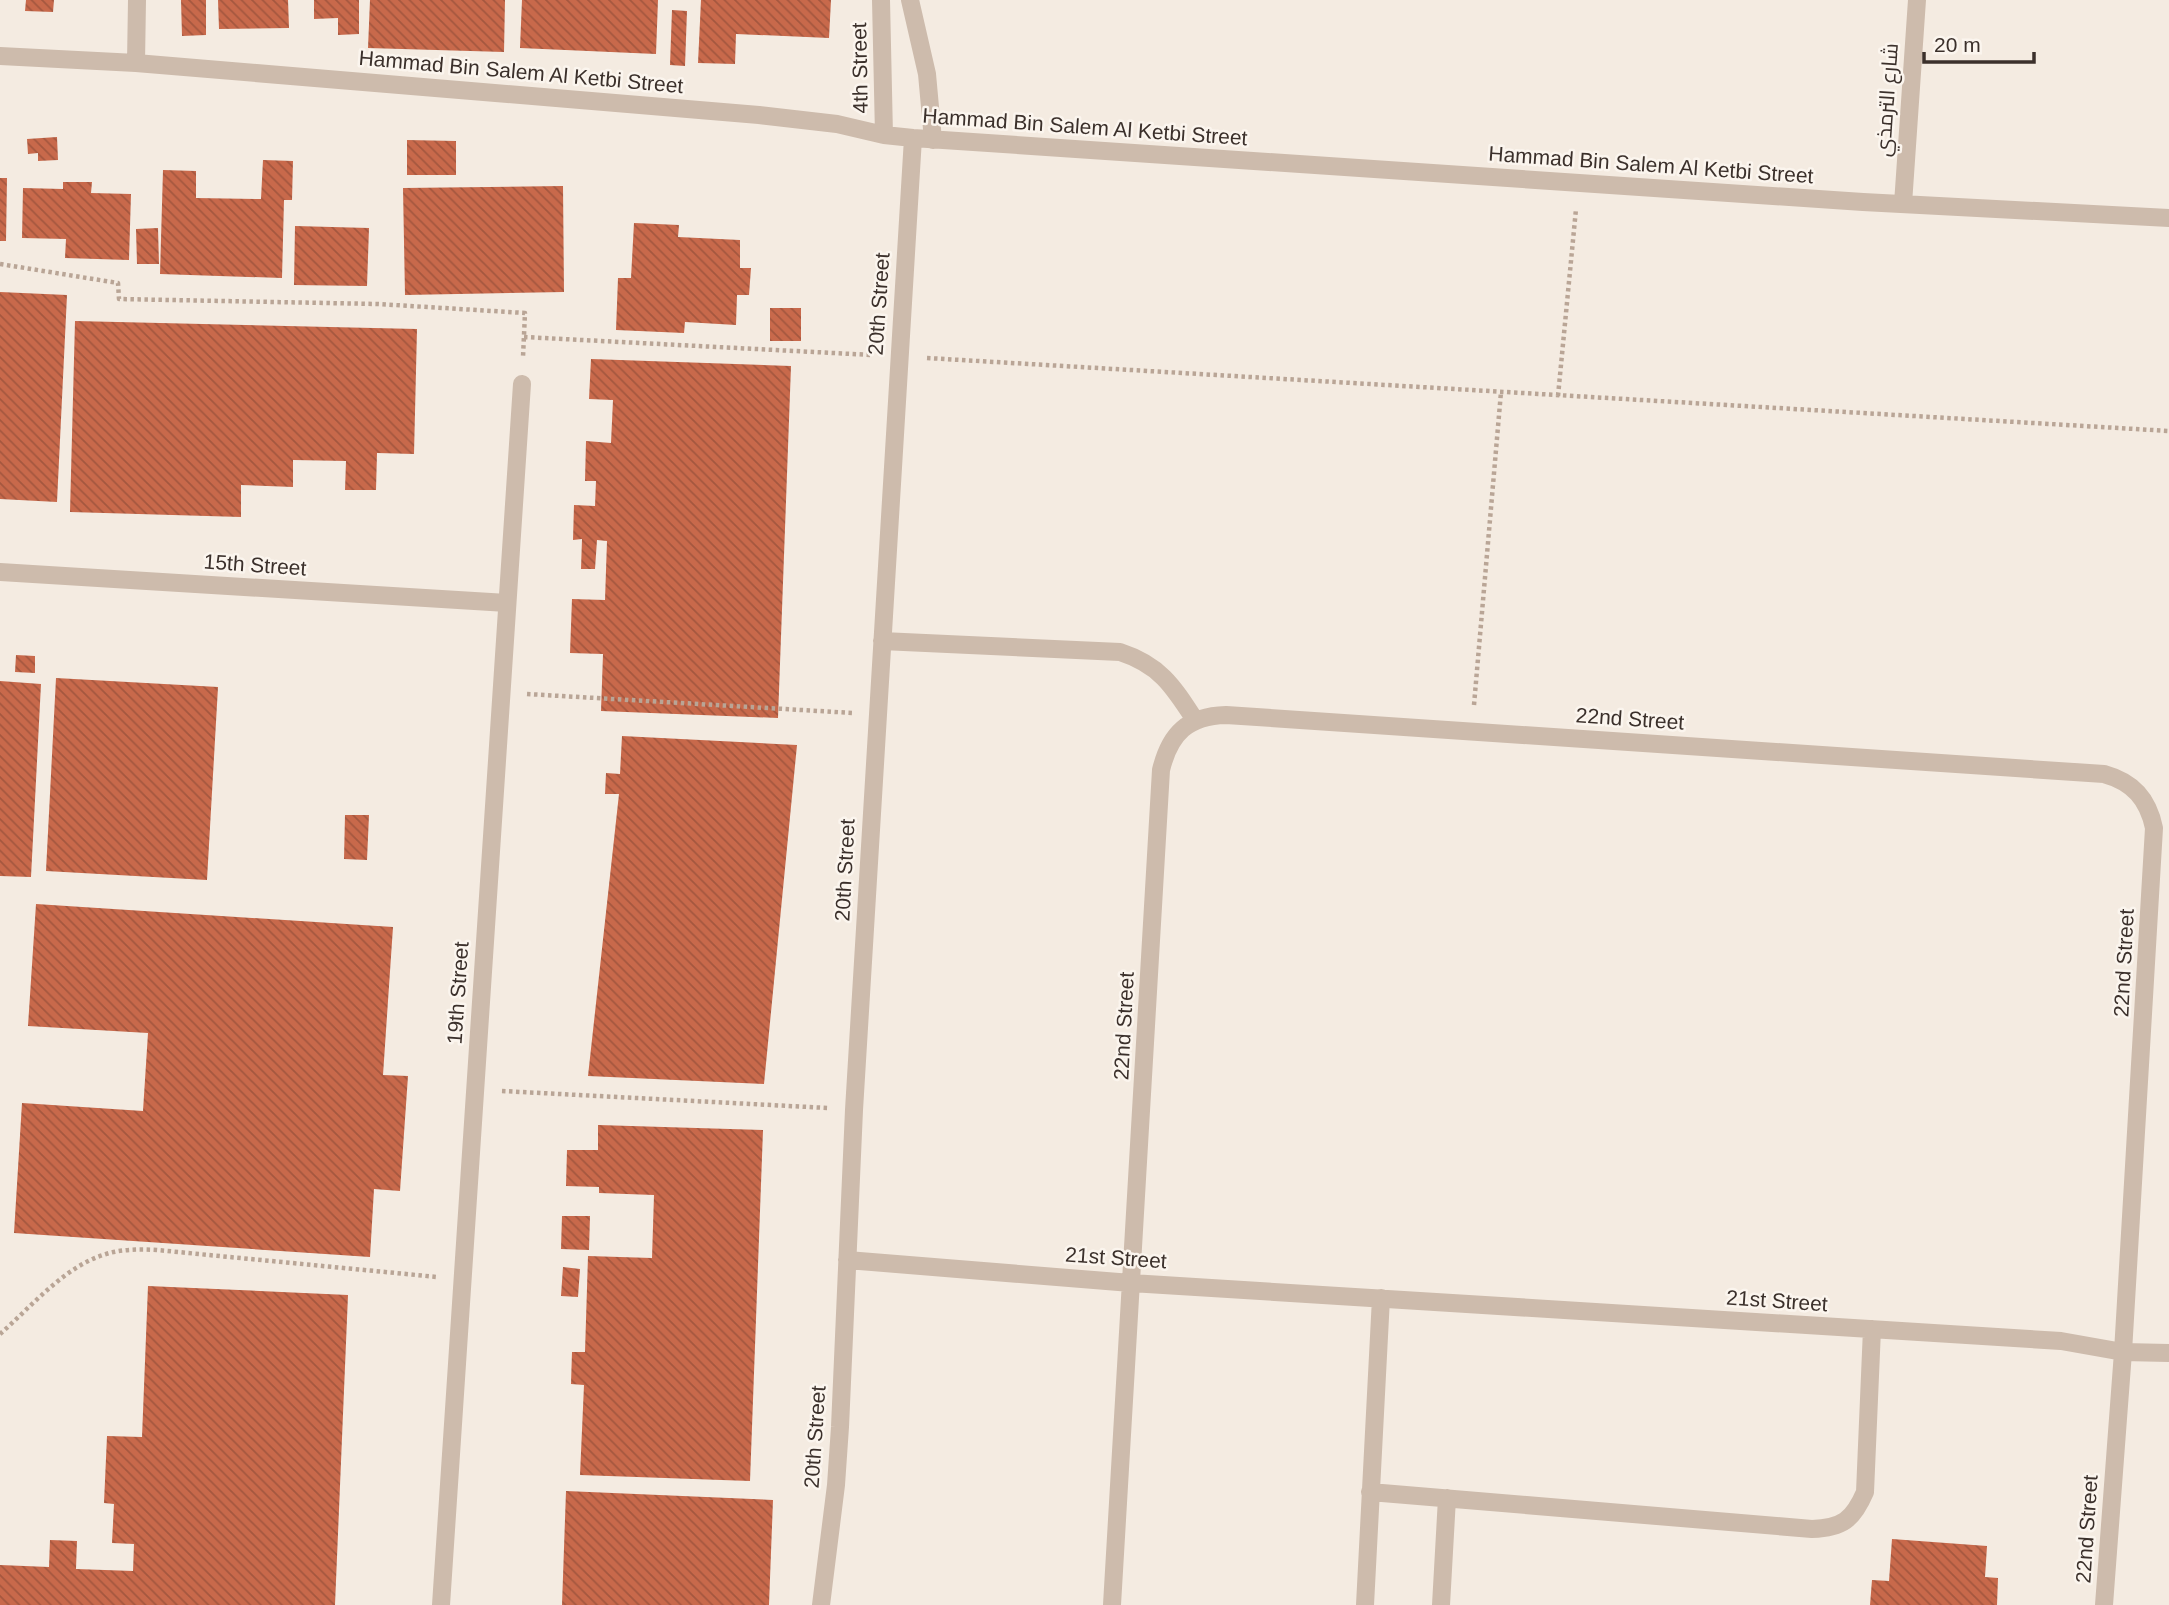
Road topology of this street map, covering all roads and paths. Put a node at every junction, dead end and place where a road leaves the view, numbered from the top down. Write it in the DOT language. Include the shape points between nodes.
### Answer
graph roads {
  1 [pos="137,0"];
  2 [pos="881,0"];
  3 [pos="910,0"];
  4 [pos="1917,0"];
  5 [pos="0,56"];
  6 [pos="136,63"];
  7 [pos="884,135"];
  8 [pos="913,138"];
  9 [pos="933,139"];
  10 [pos="1578,183"];
  11 [pos="1903,204"];
  12 [pos="2169,218"];
  13 [pos="0,264"];
  14 [pos="524,337"];
  15 [pos="899,356"];
  16 [pos="522,384"];
  17 [pos="1501,393"];
  18 [pos="1558,396"];
  19 [pos="2169,431"];
  20 [pos="0,572"];
  21 [pos="507,603"];
  22 [pos="882,641"];
  23 [pos="501,692"];
  24 [pos="877,714"];
  25 [pos="1195,720"];
  26 [pos="1471,731"];
  27 [pos="475,1090"];
  28 [pos="854,1110"];
  29 [pos="847,1259"];
  30 [pos="462,1280"];
  31 [pos="1131,1283"];
  32 [pos="1381,1298"];
  33 [pos="1872,1329"];
  34 [pos="0,1334"];
  35 [pos="2123,1352"];
  36 [pos="2169,1353"];
  37 [pos="1370,1492"];
  38 [pos="1447,1498"];
  39 [pos="441,1605"];
  40 [pos="821,1605"];
  41 [pos="1112,1605"];
  42 [pos="1365,1605"];
  43 [pos="1441,1605"];
  44 [pos="2104,1605"];
  1 -- 6 [label="street"];
  2 -- 7 [label="street, 4th Street"];
  3 -- 9 [label="street" via="927,74"];
  4 -- 11 [label="street, شارع الترمذي"];
  5 -- 6 [label="street, Hammad Bin Salem Al Ketbi Street"];
  6 -- 7 [label="street, Hammad Bin Salem Al Ketbi Street" via="759,115"];
  7 -- 8 [label="street, Hammad Bin Salem Al Ketbi Street"];
  8 -- 9 [label="street, Hammad Bin Salem Al Ketbi Street"];
  8 -- 15 [label="street, 20th Street"];
  9 -- 10 [label="street, Hammad Bin Salem Al Ketbi Street"];
  10 -- 11 [label="street, Hammad Bin Salem Al Ketbi Street"];
  10 -- 18 [label="path"];
  11 -- 12 [label="street, Hammad Bin Salem Al Ketbi Street"];
  13 -- 14 [label="path" via="118,283 119,299 378,304 525,313"];
  14 -- 15 [label="path"];
  14 -- 16 [label="path"];
  15 -- 17 [label="path"];
  15 -- 22 [label="street, 20th Street"];
  16 -- 21 [label="street, 19th Street"];
  17 -- 18 [label="path"];
  17 -- 26 [label="path"];
  18 -- 19 [label="path"];
  20 -- 21 [label="street, 15th Street"];
  21 -- 23 [label="street, 19th Street"];
  22 -- 24 [label="street, 20th Street"];
  22 -- 25 [label="street" via="1120,652 1157,670"];
  23 -- 24 [label="path"];
  23 -- 27 [label="street, 19th Street"];
  24 -- 28 [label="street, 20th Street"];
  25 -- 26 [label="street, 22nd Street" via="1226,715"];
  25 -- 31 [label="street, 22nd Street" via="1172,740 1161,770"];
  26 -- 35 [label="street, 22nd Street" via="2104,774 2133,787 2151,813 2154,828"];
  27 -- 28 [label="path"];
  27 -- 30 [label="street, 19th Street"];
  28 -- 29 [label="street, 20th Street"];
  29 -- 31 [label="street, 21st Street"];
  29 -- 40 [label="street, 20th Street" via="836,1485"];
  30 -- 34 [label="path" via="129,1249 78,1266"];
  30 -- 39 [label="street, 19th Street"];
  31 -- 32 [label="street, 21st Street"];
  31 -- 41 [label="street, 22nd Street"];
  32 -- 33 [label="street, 21st Street"];
  32 -- 37 [label="street"];
  33 -- 35 [label="street, 21st Street" via="2062,1341"];
  33 -- 38 [label="street" via="1865,1492 1858,1509 1829,1528"];
  35 -- 36 [label="street, 21st Street"];
  35 -- 44 [label="street, 22nd Street"];
  37 -- 38 [label="street"];
  37 -- 42 [label="street"];
  38 -- 43 [label="street"];
}
